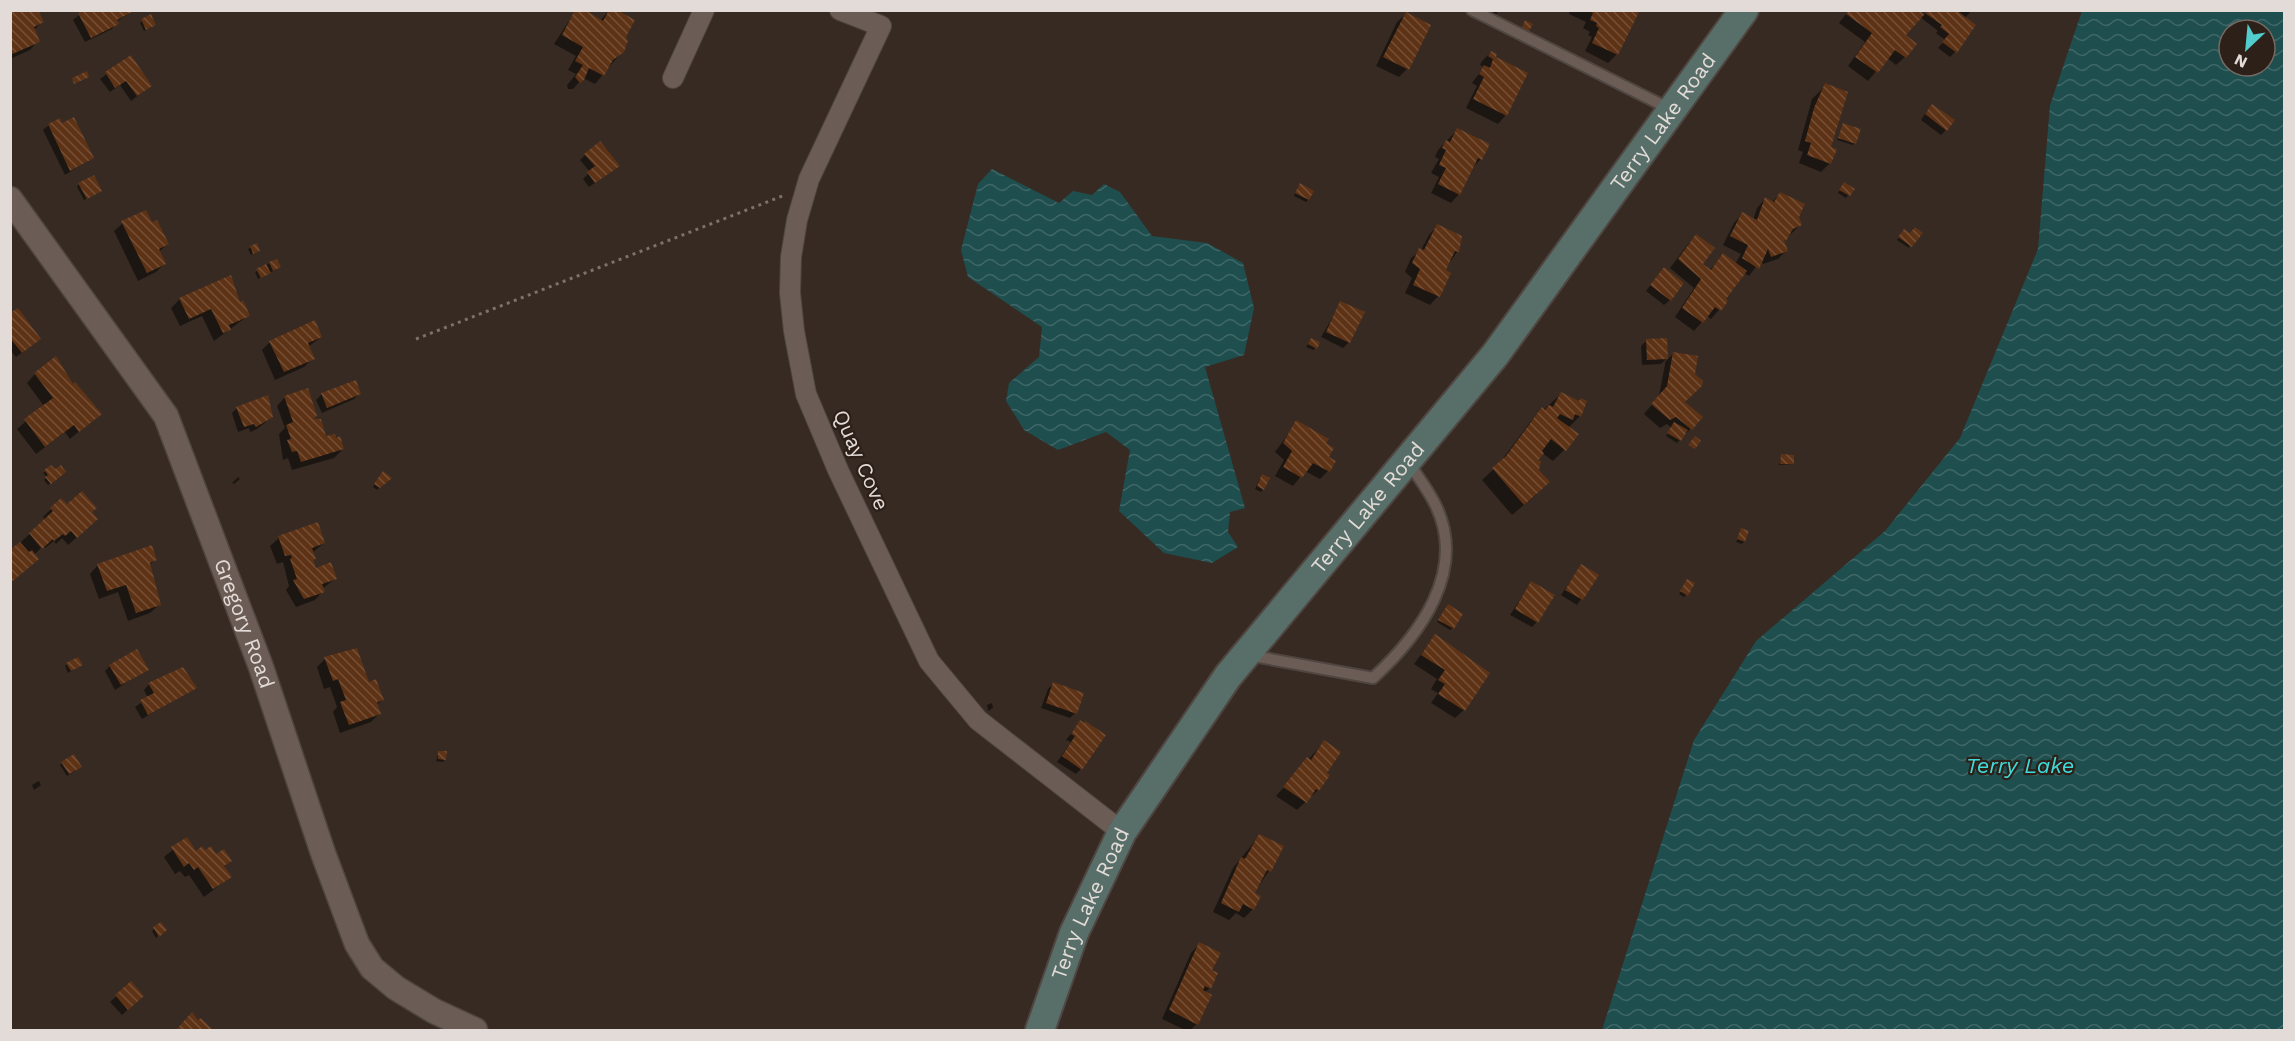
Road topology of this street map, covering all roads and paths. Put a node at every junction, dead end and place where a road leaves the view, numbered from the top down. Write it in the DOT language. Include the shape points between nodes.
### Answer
graph roads {
  1 [pos="704,10"];
  2 [pos="840,10"];
  3 [pos="1472,10"];
  4 [pos="1744,10"];
  5 [pos="673,78"];
  6 [pos="1672,110"];
  7 [pos="805,194"];
  8 [pos="10,199"];
  9 [pos="416,339"];
  10 [pos="1407,459"];
  11 [pos="1245,654"];
  12 [pos="1122,832"];
  13 [pos="475,1030"];
  14 [pos="1040,1030"];
  1 -- 5 [label="street"];
  2 -- 7 [label="street, Quay Cove" via="881,26"];
  3 -- 6 [label="lane"];
  4 -- 6 [label="main road, Terry Lake Road"];
  6 -- 10 [label="main road, Terry Lake Road" via="1526,314"];
  7 -- 9 [label="path" via="780,195"];
  7 -- 12 [label="street, Quay Cove" via="791,257 790,293 806,394 929,661 978,720"];
  8 -- 13 [label="street, Gregory Road" via="166,416 261,667 357,944 372,968 396,988"];
  10 -- 11 [label="main road, Terry Lake Road"];
  10 -- 11 [label="lane" via="1437,507 1446,549 1443,584 1393,660 1373,678"];
  11 -- 12 [label="main road, Terry Lake Road"];
  12 -- 14 [label="main road, Terry Lake Road" via="1074,933"];
}
